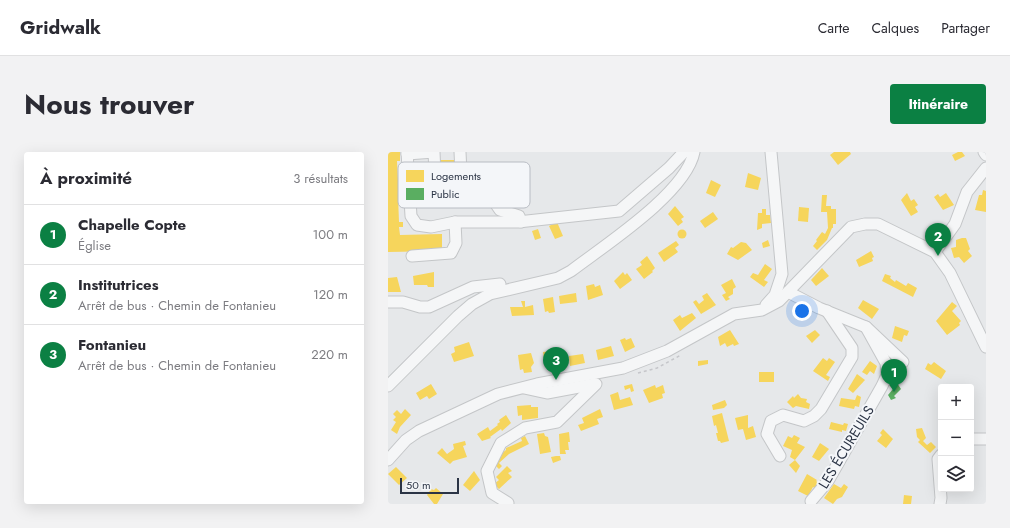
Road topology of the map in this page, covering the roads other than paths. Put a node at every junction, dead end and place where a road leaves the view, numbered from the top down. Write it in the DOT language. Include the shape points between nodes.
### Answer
graph roads {
  1 [pos="434,152"];
  2 [pos="442,152"];
  3 [pos="460,152"];
  4 [pos="684,152"];
  5 [pos="694,152"];
  6 [pos="771,152"];
  7 [pos="984,152"];
  8 [pos="407,153"];
  9 [pos="986,155"];
  10 [pos="434,162"];
  11 [pos="460,162"];
  12 [pos="986,168"];
  13 [pos="411,208"];
  14 [pos="499,208"];
  15 [pos="455,222"];
  16 [pos="521,222"];
  17 [pos="935,252"];
  18 [pos="412,256"];
  19 [pos="500,284"];
  20 [pos="788,292"];
  21 [pos="388,302"];
  22 [pos="762,310"];
  23 [pos="827,311"];
  24 [pos="866,327"];
  25 [pos="986,347"];
  26 [pos="903,362"];
  27 [pos="388,386"];
  28 [pos="522,388"];
  29 [pos="974,439"];
  30 [pos="986,439"];
  31 [pos="780,456"];
  32 [pos="940,456"];
  33 [pos="388,460"];
  34 [pos="811,501"];
  35 [pos="508,503"];
  36 [pos="940,504"];
  1 -- 2 [label="street"];
  1 -- 8 [label="street"];
  1 -- 10 [label="street"];
  3 -- 11 [label="street"];
  4 -- 16 [label="street" via="619,211"];
  5 -- 27 [label="street" via="689,168 669,193 571,271 551,280 490,294 472,304"];
  6 -- 22 [label="street" via="782,274 774,295"];
  7 -- 9 [label="street"];
  12 -- 17 [label="street" via="966,192 955,224"];
  13 -- 15 [label="street" via="411,216 417,225 431,227"];
  14 -- 16 [label="street" via="519,216"];
  15 -- 16 [label="street"];
  15 -- 18 [label="street" via="456,243 450,253"];
  17 -- 20 [label="street" via="878,224 851,227"];
  17 -- 25 [label="street" via="950,273"];
  19 -- 21 [label="street" via="473,287 429,307"];
  20 -- 22 [label="street"];
  20 -- 23 [label="street"];
  22 -- 28 [label="street" via="734,314 667,351 623,368"];
  23 -- 24 [label="street"];
  23 -- 31 [label="street" via="852,348 852,357 814,416 804,421 782,415 771,421 766,434"];
  24 -- 26 [label="street"];
  24 -- 34 [label="street, LES ÉCUREUILS" via="886,363 887,375 828,481"];
  28 -- 33 [label="street" via="498,394 419,431 406,440"];
  28 -- 35 [label="street" via="548,393 596,384 557,422 525,428 501,443 487,471 492,493"];
  29 -- 30 [label="street"];
  32 -- 36 [label="street" via="938,459"];
}
